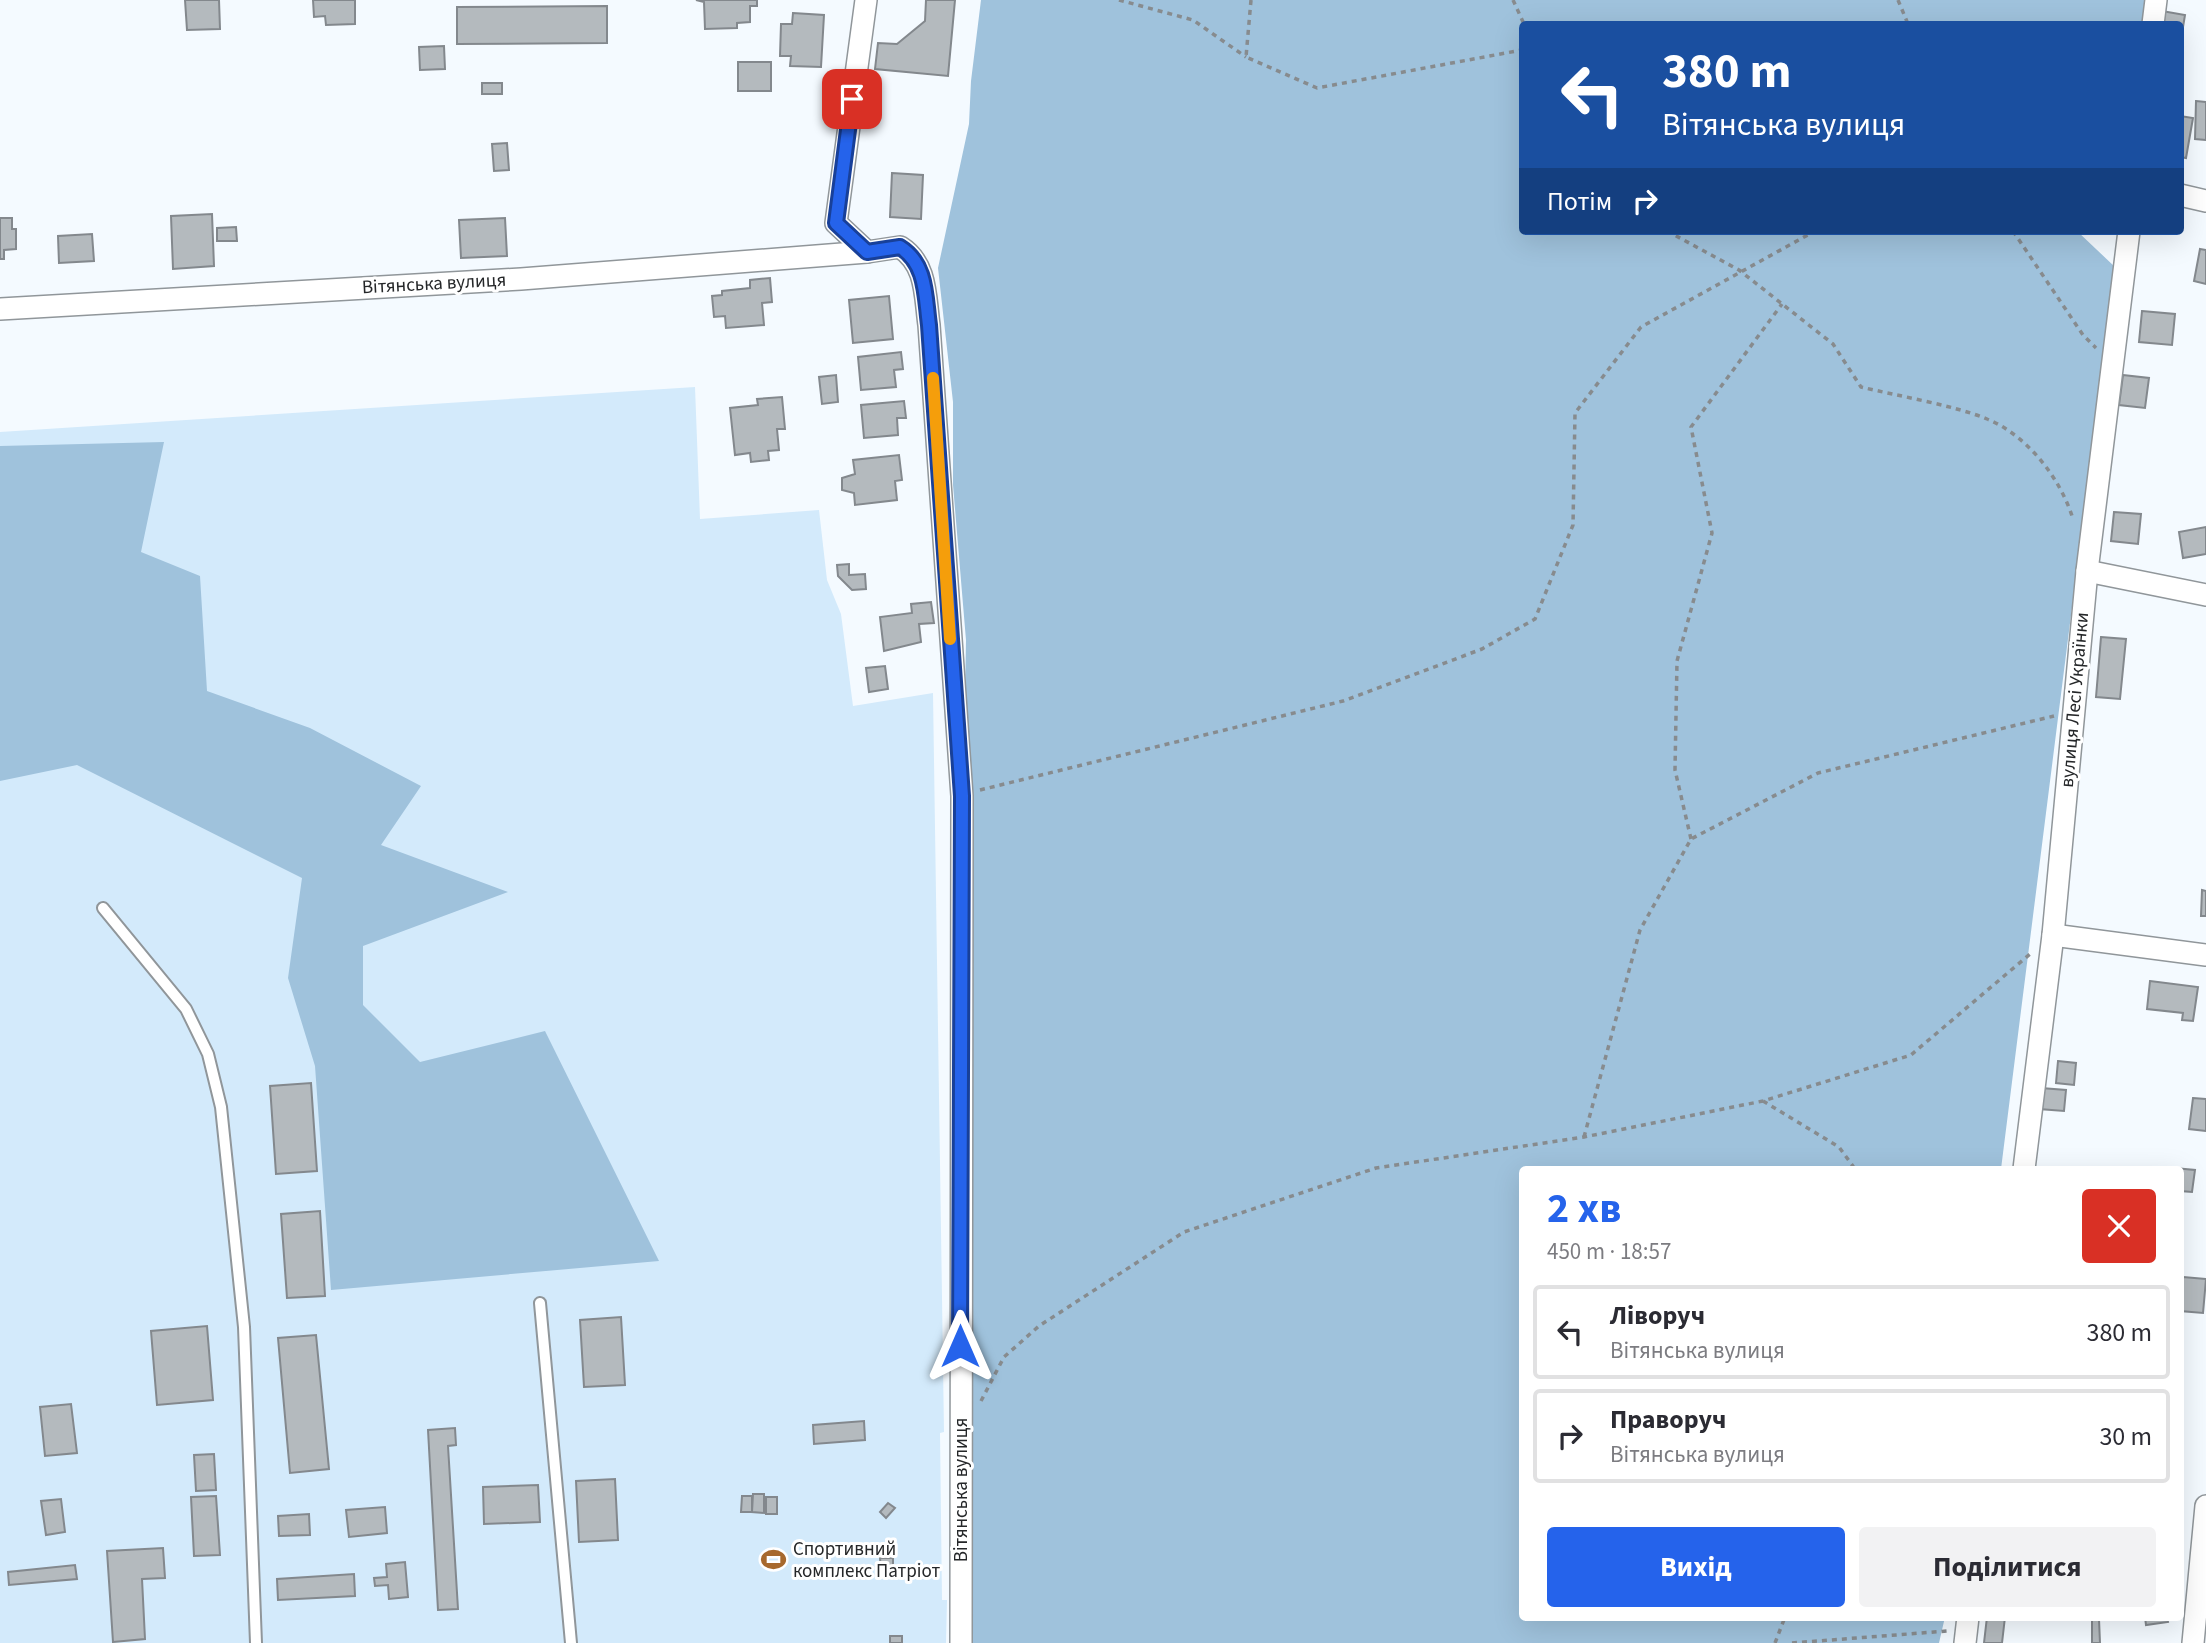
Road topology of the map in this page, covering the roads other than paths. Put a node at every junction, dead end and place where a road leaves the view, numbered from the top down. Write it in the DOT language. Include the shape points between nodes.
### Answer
graph roads {
  1 [pos="866,0"];
  2 [pos="2155,0"];
  3 [pos="2153,21"];
  4 [pos="2184,196"];
  5 [pos="2206,201"];
  6 [pos="2129,235"];
  7 [pos="867,252"];
  8 [pos="0,309"];
  9 [pos="2087,571"];
  10 [pos="2206,595"];
  11 [pos="103,908"];
  12 [pos="2053,935"];
  13 [pos="2206,955"];
  14 [pos="2024,1166"];
  15 [pos="540,1303"];
  16 [pos="2206,1506"];
  17 [pos="256,1643"];
  18 [pos="571,1643"];
  19 [pos="961,1643"];
  20 [pos="2193,1643"];
  1 -- 7 [label="street" via="836,223"];
  2 -- 3 [label="street"];
  4 -- 5 [label="street"];
  6 -- 9 [label="street, вулиця Лесі Українки"];
  7 -- 8 [label="street, Вітянська вулиця" via="521,279"];
  7 -- 19 [label="street, Вітянська вулиця" via="900,247 921,270 929,325 962,796"];
  9 -- 10 [label="street"];
  9 -- 12 [label="street, вулиця Лесі Українки"];
  11 -- 17 [label="lane" via="187,1009 208,1054 221,1107 244,1327"];
  12 -- 13 [label="street"];
  12 -- 14 [label="street, вулиця Лесі Українки"];
  15 -- 18 [label="lane"];
  16 -- 20 [label="street"];
}
